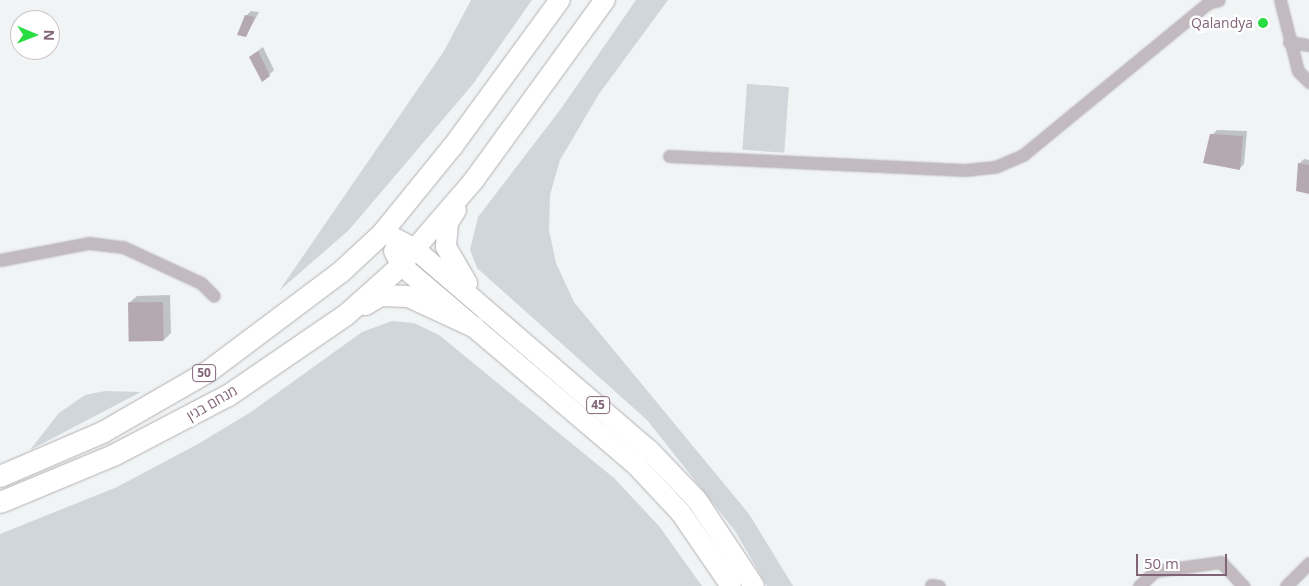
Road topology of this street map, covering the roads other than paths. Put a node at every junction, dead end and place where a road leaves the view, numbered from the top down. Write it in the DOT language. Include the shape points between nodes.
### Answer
graph roads {
  1 [pos="560,0"];
  2 [pos="605,0"];
  3 [pos="1219,0"];
  4 [pos="1280,0"];
  5 [pos="1289,42"];
  6 [pos="1309,45"];
  7 [pos="1309,82"];
  8 [pos="669,156"];
  9 [pos="474,180"];
  10 [pos="383,232"];
  11 [pos="416,249"];
  12 [pos="0,260"];
  13 [pos="401,265"];
  14 [pos="214,296"];
  15 [pos="345,315"];
  16 [pos="495,317"];
  17 [pos="473,326"];
  18 [pos="0,476"];
  19 [pos="0,502"];
  20 [pos="1309,563"];
  21 [pos="731,586"];
  22 [pos="754,586"];
  23 [pos="931,586"];
  24 [pos="939,586"];
  25 [pos="1139,586"];
  26 [pos="1243,586"];
  27 [pos="1286,586"];
  1 -- 10 [label="highway" via="454,146"];
  2 -- 9 [label="highway"];
  3 -- 8 [label="street" via="1208,3 1024,154 995,167 965,170"];
  4 -- 5 [label="street"];
  5 -- 6 [label="street"];
  5 -- 7 [label="street" via="1298,71"];
  9 -- 11 [label="highway"];
  9 -- 16 [label="highway" via="448,222 446,247 455,268"];
  10 -- 11 [label="highway, 45"];
  10 -- 13 [label="highway, 45"];
  10 -- 18 [label="highway, 50" via="340,272 208,371 102,432"];
  11 -- 13 [label="highway"];
  11 -- 16 [label="highway, 45"];
  12 -- 14 [label="street" via="90,243 123,247 201,283"];
  13 -- 15 [label="highway, מנחם בגין / 50"];
  13 -- 17 [label="highway, 45"];
  15 -- 17 [label="highway" via="380,295 397,293"];
  15 -- 19 [label="highway, מנחם בגין / 50" via="228,395 164,430"];
  16 -- 22 [label="highway, 45" via="672,473 717,527"];
  17 -- 21 [label="highway, 45" via="657,487 701,539"];
  20 -- 27 [label="street"];
  23 -- 24 [label="street"];
  25 -- 26 [label="street" via="1154,571 1221,562"];
}
